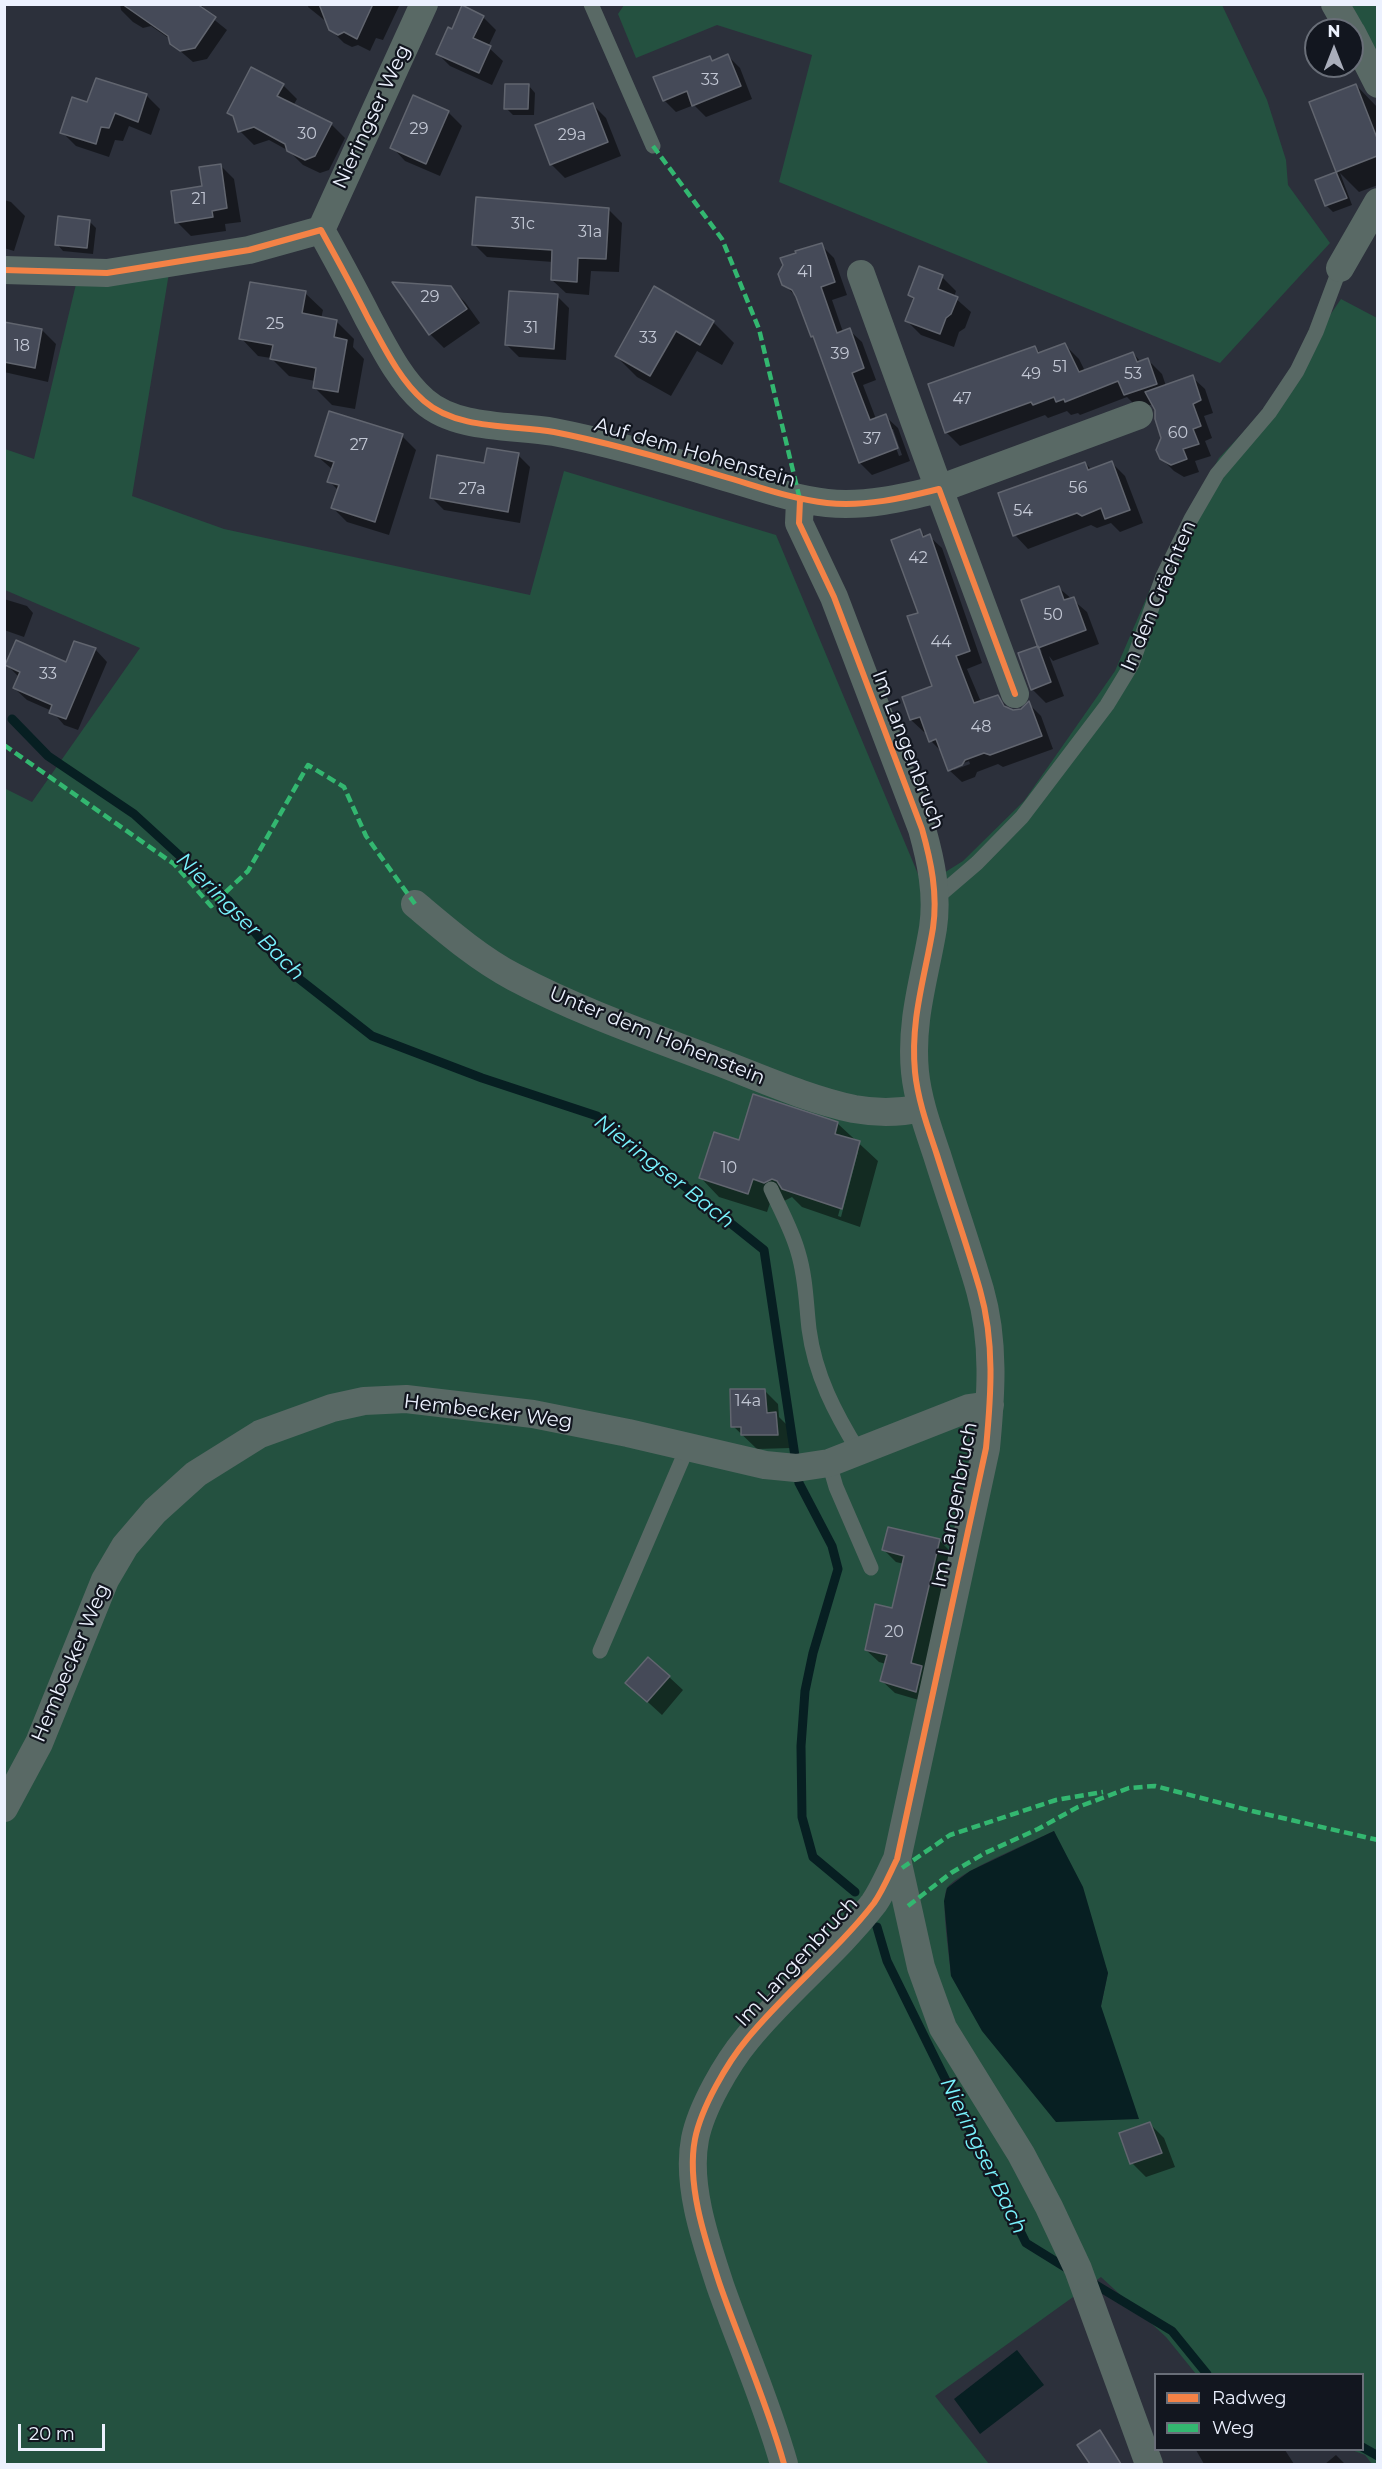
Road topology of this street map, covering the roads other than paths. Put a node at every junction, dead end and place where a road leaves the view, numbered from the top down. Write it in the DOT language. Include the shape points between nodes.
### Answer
graph roads {
  1 [pos="424,4"];
  2 [pos="591,4"];
  3 [pos="1335,4"];
  4 [pos="1343,18"];
  5 [pos="1364,58"];
  6 [pos="1377,84"];
  7 [pos="653,146"];
  8 [pos="1377,202"];
  9 [pos="321,230"];
  10 [pos="1340,268"];
  11 [pos="4,270"];
  12 [pos="861,274"];
  13 [pos="1139,415"];
  14 [pos="939,489"];
  15 [pos="800,500"];
  16 [pos="1015,694"];
  17 [pos="935,899"];
  18 [pos="416,904"];
  19 [pos="922,1108"];
  20 [pos="771,1189"];
  21 [pos="990,1405"];
  22 [pos="688,1446"];
  23 [pos="859,1452"];
  24 [pos="808,1466"];
  25 [pos="871,1568"];
  26 [pos="600,1652"];
  27 [pos="4,1808"];
  28 [pos="897,1859"];
  29 [pos="1144,2463"];
  30 [pos="784,2464"];
  1 -- 9 [label="street, Nieringser Weg"];
  2 -- 7 [label="lane"];
  3 -- 4 [label="street"];
  5 -- 6 [label="street"];
  8 -- 10 [label="street, In den Grächten"];
  9 -- 11 [label="street" via="249,250 107,273"];
  9 -- 15 [label="street, Auf dem Hohenstein" via="405,381 445,415 635,450"];
  10 -- 17 [label="lane, In den Grächten" via="1297,371 1269,413 1217,474 1191,519 1163,576 1132,664 1107,705 1022,817"];
  12 -- 14 [label="street"];
  13 -- 14 [label="street, Auf dem Hohenstein"];
  14 -- 15 [label="street, Auf dem Hohenstein" via="861,503"];
  14 -- 16 [label="street"];
  15 -- 17 [label="street, Im Langenbruch" via="799,523 834,597 922,829 932,865"];
  17 -- 19 [label="street, Im Langenbruch" via="914,1031 915,1071"];
  18 -- 19 [label="street, Unter dem Hohenstein" via="462,944 513,977 606,1019 790,1089 853,1108 904,1112"];
  19 -- 21 [label="street, Im Langenbruch" via="981,1292 991,1361"];
  20 -- 23 [label="lane" via="798,1250 818,1372"];
  21 -- 23 [label="street" via="969,1408"];
  21 -- 28 [label="street, Im Langenbruch" via="986,1448"];
  22 -- 24 [label="street, Hembecker Weg"];
  22 -- 26 [label="lane"];
  22 -- 27 [label="street, Hembecker Weg" via="533,1414 406,1399 364,1401 332,1408 260,1434 196,1474 155,1511 125,1546 105,1580 39,1743"];
  23 -- 24 [label="street"];
  24 -- 25 [label="lane" via="836,1486"];
  28 -- 29 [label="street, Im Langenbruch" via="921,1967 943,2028 1050,2207 1078,2269"];
  28 -- 30 [label="street, Im Langenbruch" via="875,1901 848,1934 747,2039 722,2074 695,2139 694,2181 702,2230"];
}
